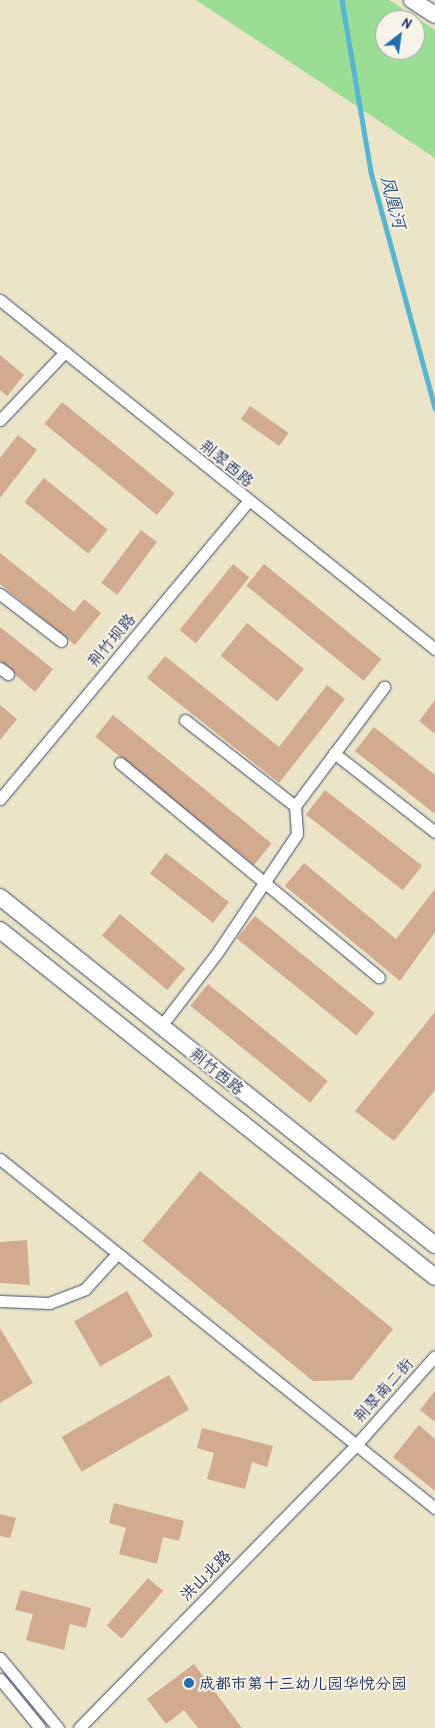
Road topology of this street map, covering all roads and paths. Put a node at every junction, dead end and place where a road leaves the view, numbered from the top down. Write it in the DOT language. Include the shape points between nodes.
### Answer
graph roads {
  1 [pos="412,0"];
  2 [pos="435,15"];
  3 [pos="0,300"];
  4 [pos="65,352"];
  5 [pos="0,420"];
  6 [pos="248,501"];
  7 [pos="0,594"];
  8 [pos="61,641"];
  9 [pos="435,649"];
  10 [pos="384,686"];
  11 [pos="185,720"];
  12 [pos="334,753"];
  13 [pos="120,762"];
  14 [pos="0,799"];
  15 [pos="295,806"];
  16 [pos="435,832"];
  17 [pos="266,880"];
  18 [pos="0,897"];
  19 [pos="0,930"];
  20 [pos="379,977"];
  21 [pos="160,1026"];
  22 [pos="0,1158"];
  23 [pos="435,1245"];
  24 [pos="117,1254"];
  25 [pos="435,1278"];
  26 [pos="0,1301"];
  27 [pos="435,1356"];
  28 [pos="355,1446"];
  29 [pos="435,1508"];
  30 [pos="0,1658"];
  31 [pos="0,1679"];
  32 [pos="40,1728"];
  33 [pos="58,1728"];
  34 [pos="79,1728"];
  1 -- 2 [label="main road"];
  3 -- 4 [label="street, 荆翠西路"];
  4 -- 5 [label="street"];
  4 -- 6 [label="street, 荆翠西路"];
  6 -- 9 [label="street, 荆翠西路"];
  6 -- 14 [label="street, 荆竹坝路"];
  7 -- 8 [label="street"];
  10 -- 12 [label="street"];
  11 -- 15 [label="street"];
  12 -- 15 [label="street"];
  12 -- 16 [label="street"];
  13 -- 17 [label="street"];
  15 -- 17 [label="street" via="298,834"];
  17 -- 20 [label="street"];
  17 -- 21 [label="street"];
  18 -- 21 [label="main road, 荆竹西路"];
  19 -- 25 [label="main road, 荆竹西路"];
  21 -- 23 [label="main road, 荆竹西路"];
  22 -- 24 [label="street"];
  24 -- 26 [label="street" via="85,1289 48,1303"];
  24 -- 28 [label="street"];
  27 -- 28 [label="street, 荆翠南二街"];
  28 -- 29 [label="street"];
  28 -- 34 [label="street, 洪山北路"];
  30 -- 33 [label="street"];
  31 -- 32 [label="street"];
}
